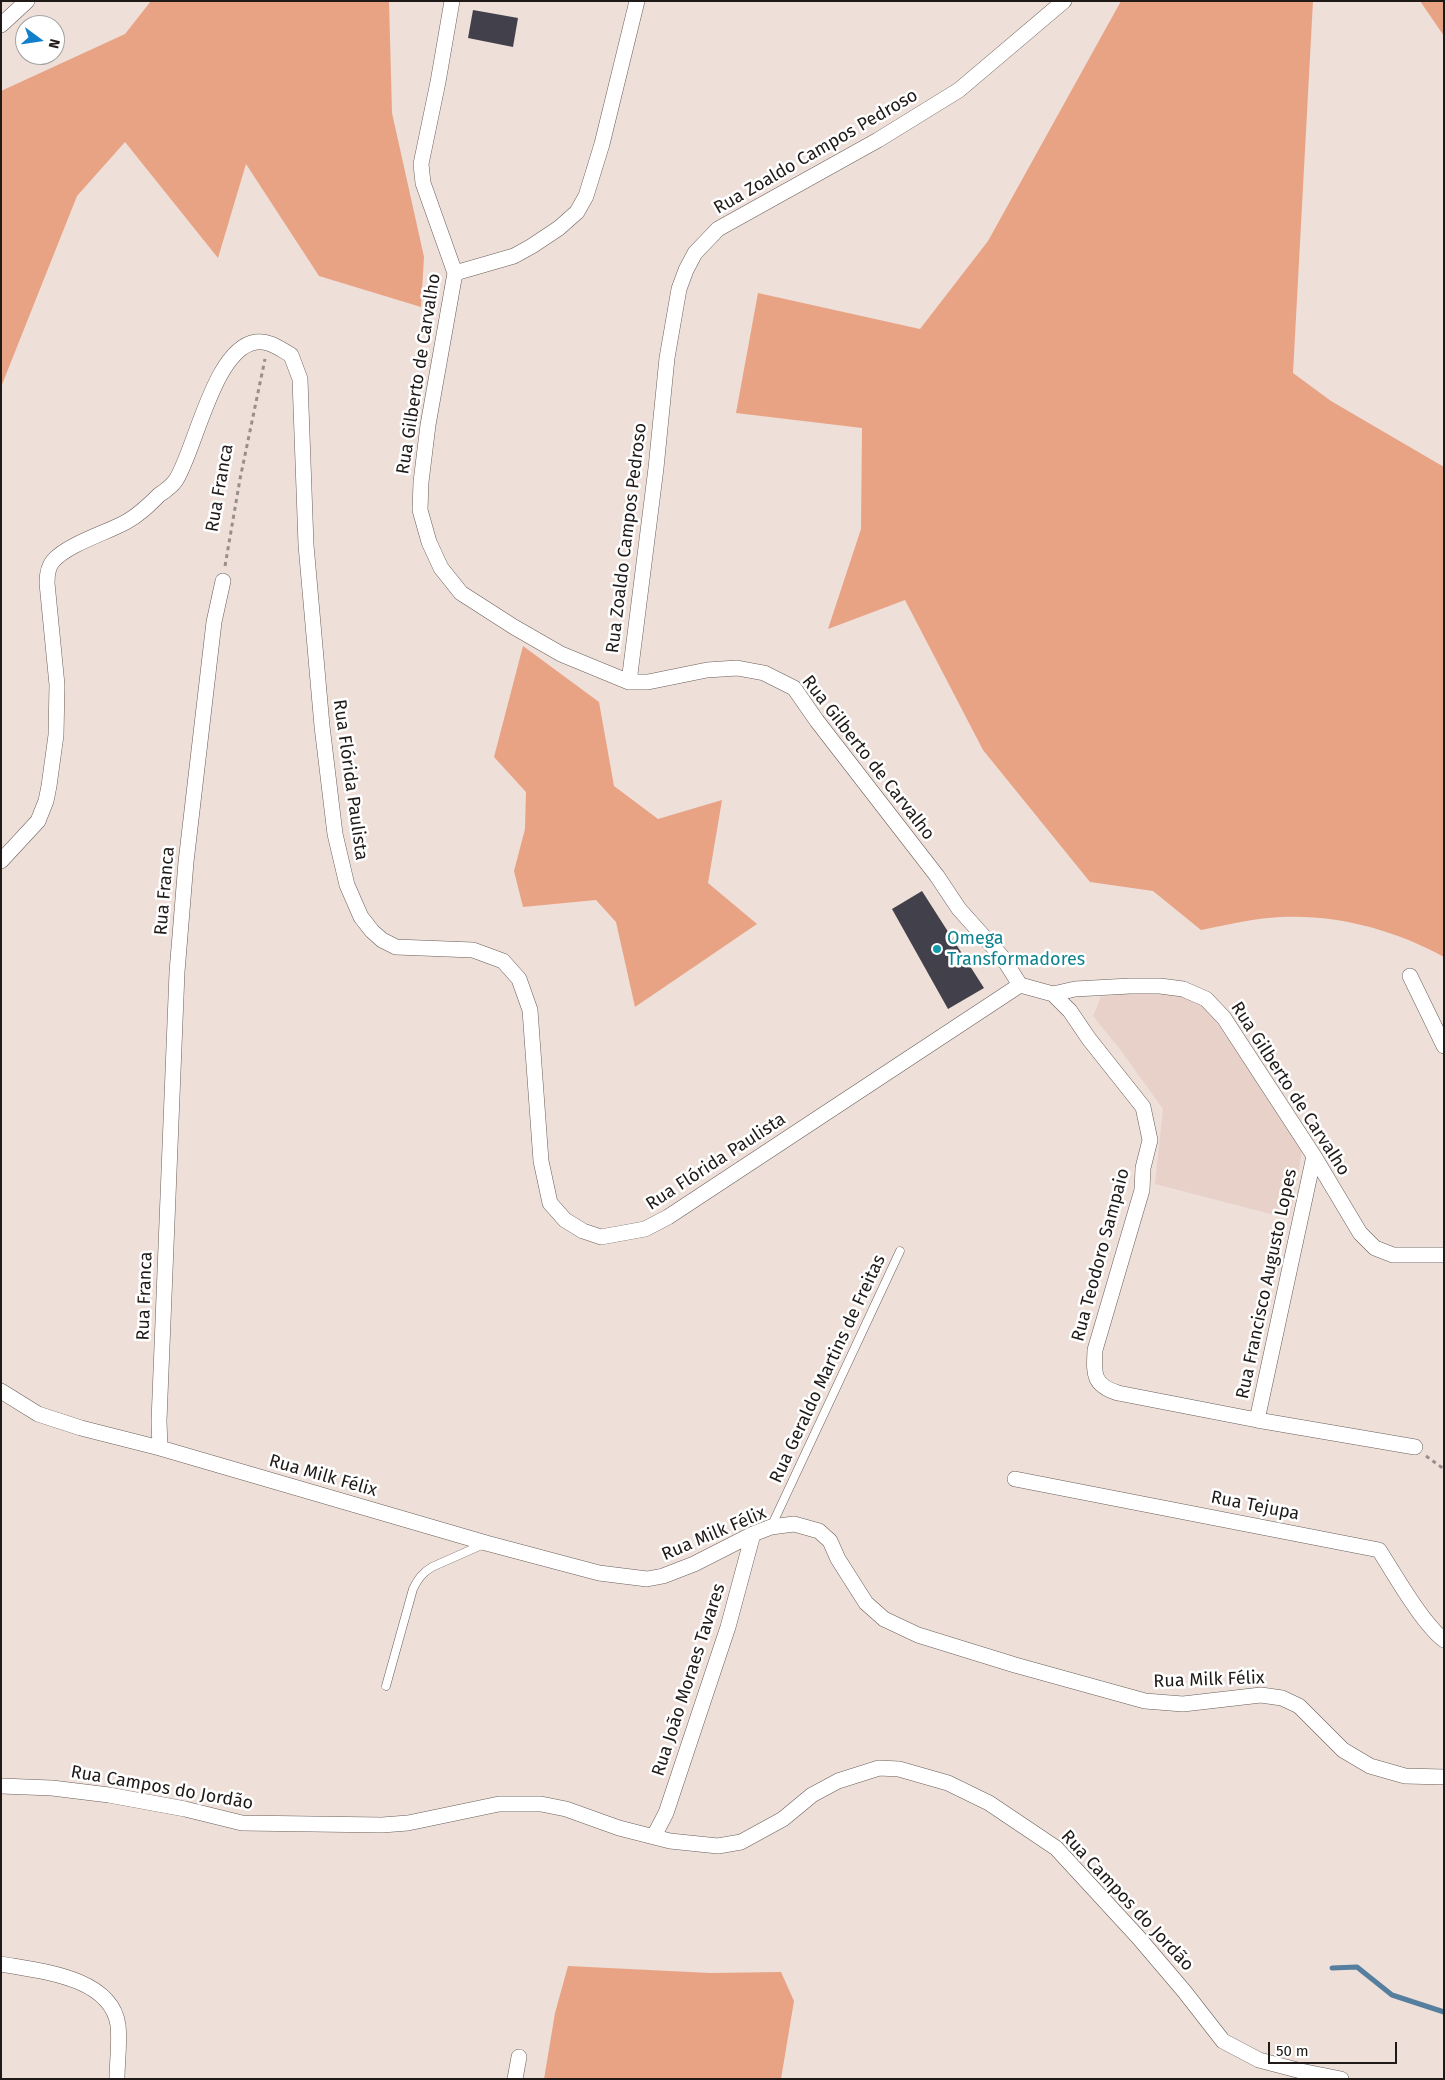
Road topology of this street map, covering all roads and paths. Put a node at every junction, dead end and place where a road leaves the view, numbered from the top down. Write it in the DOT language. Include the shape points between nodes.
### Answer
graph roads {
  1 [pos="27,1"];
  2 [pos="452,1"];
  3 [pos="637,1"];
  4 [pos="1064,1"];
  5 [pos="1,25"];
  6 [pos="455,273"];
  7 [pos="268,343"];
  8 [pos="223,582"];
  9 [pos="629,682"];
  10 [pos="1,862"];
  11 [pos="1410,976"];
  12 [pos="1020,985"];
  13 [pos="1053,994"];
  14 [pos="1444,1046"];
  15 [pos="1314,1156"];
  16 [pos="900,1251"];
  17 [pos="1444,1255"];
  18 [pos="1,1391"];
  19 [pos="1258,1420"];
  20 [pos="1414,1447"];
  21 [pos="160,1448"];
  22 [pos="1444,1469"];
  23 [pos="1015,1479"];
  24 [pos="771,1527"];
  25 [pos="753,1534"];
  26 [pos="486,1543"];
  27 [pos="1444,1640"];
  28 [pos="386,1686"];
  29 [pos="1444,1776"];
  30 [pos="2,1786"];
  31 [pos="654,1836"];
  32 [pos="1,1964"];
  33 [pos="519,2057"];
  34 [pos="117,2079"];
  35 [pos="515,2079"];
  36 [pos="1341,2079"];
  1 -- 5 [label="street"];
  2 -- 6 [label="street, Rua Gilberto de Carvalho" via="421,164 423,183"];
  3 -- 6 [label="street" via="602,144 586,196 577,212 559,228 514,256"];
  4 -- 9 [label="street, Rua Zoaldo Campos Pedroso" via="959,90 878,140 718,229 695,253 679,289 667,358"];
  6 -- 9 [label="street, Rua Gilberto de Carvalho" via="421,482 420,510 429,542 441,568 461,593 561,654"];
  7 -- 8 [label="path, Rua Franca"];
  7 -- 10 [label="street" via="255,342 229,360 206,404 175,482 134,517 62,553 49,566 47,583 57,685 56,736 49,786 38,821"];
  7 -- 12 [label="street, Rua Flórida Paulista" via="291,355 300,378 306,545 322,726 335,834 348,885 360,917 382,940 396,947 473,950 503,961 519,979 530,1010 541,1161 550,1203 565,1220 601,1237 645,1229"];
  8 -- 21 [label="street, Rua Franca" via="214,622 186,862 177,972"];
  9 -- 12 [label="street, Rua Gilberto de Carvalho" via="737,668 764,673 794,688 959,908 1003,958"];
  11 -- 14 [label="street"];
  12 -- 13 [label="street, Rua Gilberto de Carvalho"];
  13 -- 15 [label="street, Rua Gilberto de Carvalho" via="1075,989 1160,986 1183,989 1206,999 1224,1018"];
  13 -- 19 [label="street, Rua Teodoro Sampaio" via="1070,1011 1143,1107 1150,1140 1142,1190 1094,1350 1094,1371 1098,1382 1118,1393"];
  15 -- 17 [label="street, Rua Gilberto de Carvalho" via="1360,1233 1375,1248 1393,1256"];
  15 -- 19 [label="street, Rua Francisco Augusto Lopes"];
  16 -- 24 [label="lane, Rua Geraldo Martins de Freitas"];
  18 -- 21 [label="street, Rua Milk Félix" via="38,1414"];
  19 -- 20 [label="street, Rua Teodoro Sampaio"];
  20 -- 22 [label="path"];
  21 -- 26 [label="street, Rua Milk Félix"];
  23 -- 27 [label="street, Rua Tejupa" via="1379,1550 1429,1625"];
  24 -- 25 [label="street, Rua Milk Félix"];
  24 -- 29 [label="street, Rua Milk Félix" via="794,1524 819,1530 830,1541 866,1603 884,1619 918,1635 1014,1666 1144,1701 1182,1704 1255,1696 1282,1698 1299,1706 1343,1750 1370,1766 1405,1776"];
  25 -- 26 [label="street, Rua Milk Félix" via="685,1567 648,1579 599,1572"];
  25 -- 31 [label="street, Rua João Moraes Tavares" via="728,1627 666,1813"];
  26 -- 28 [label="lane" via="432,1567 419,1577"];
  30 -- 31 [label="street, Rua Campos do Jordão" via="108,1795 242,1823 382,1825 408,1823 499,1804 540,1804"];
  31 -- 36 [label="street, Rua Campos do Jordão" via="718,1846 741,1842 838,1781 879,1768 899,1769 948,1783 990,1803 1056,1848 1138,1936 1223,2040 1259,2060"];
  32 -- 34 [label="street" via="64,1977 98,1991 112,2005 118,2025"];
  33 -- 35 [label="street"];
}
